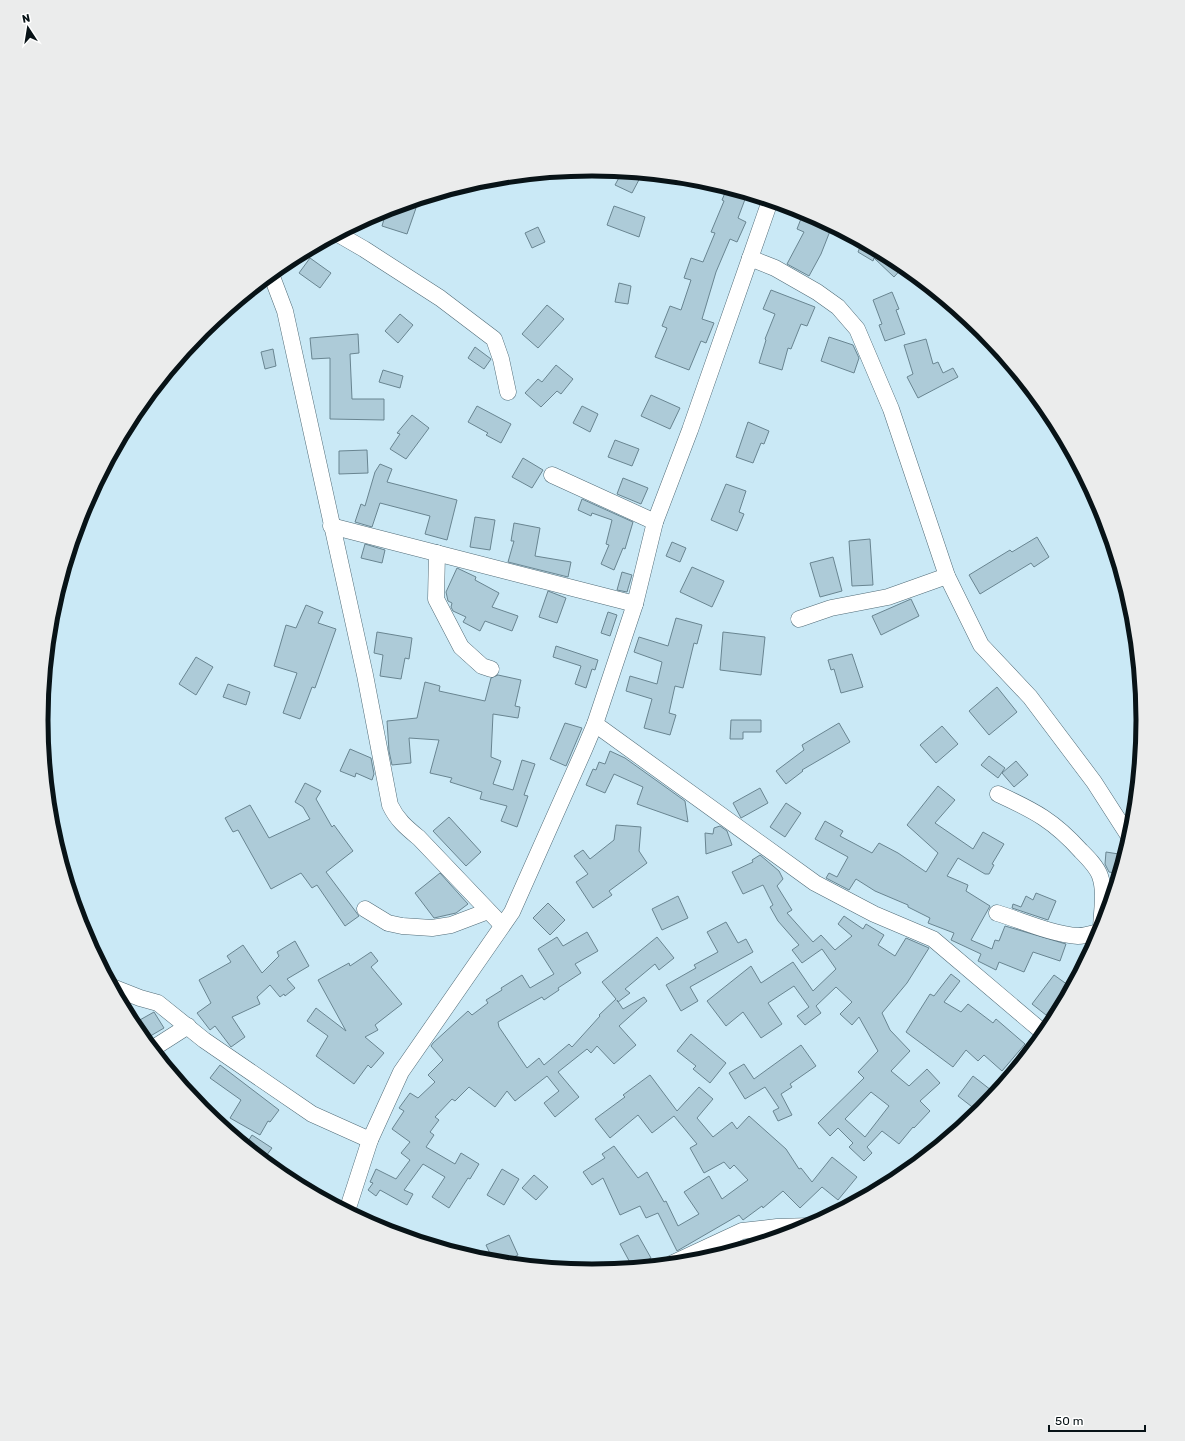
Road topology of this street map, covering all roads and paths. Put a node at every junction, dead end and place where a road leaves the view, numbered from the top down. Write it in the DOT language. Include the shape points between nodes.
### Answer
graph roads {
  1 [pos="769,205"];
  2 [pos="343,237"];
  3 [pos="750,258"];
  4 [pos="273,280"];
  5 [pos="508,392"];
  6 [pos="552,475"];
  7 [pos="655,522"];
  8 [pos="331,526"];
  9 [pos="437,553"];
  10 [pos="947,576"];
  11 [pos="635,604"];
  12 [pos="799,619"];
  13 [pos="491,669"];
  14 [pos="595,724"];
  15 [pos="998,794"];
  16 [pos="1126,831"];
  17 [pos="1105,904"];
  18 [pos="365,909"];
  19 [pos="488,911"];
  20 [pos="997,913"];
  21 [pos="502,925"];
  22 [pos="1094,933"];
  23 [pos="119,990"];
  24 [pos="188,1026"];
  25 [pos="1040,1030"];
  26 [pos="157,1046"];
  27 [pos="370,1140"];
  28 [pos="349,1207"];
  29 [pos="794,1226"];
  30 [pos="687,1257"];
  1 -- 3 [label="street"];
  2 -- 5 [label="street" via="440,298 494,339"];
  3 -- 7 [label="street"];
  3 -- 10 [label="street" via="775,268 817,292 838,308 857,329 892,409"];
  4 -- 8 [label="street" via="285,311"];
  6 -- 7 [label="street"];
  7 -- 11 [label="street"];
  8 -- 9 [label="street"];
  8 -- 19 [label="street" via="365,675 390,805 395,816 405,827 419,838"];
  9 -- 11 [label="street"];
  9 -- 13 [label="street" via="436,599 461,647 482,666"];
  10 -- 12 [label="street" via="888,597 831,608"];
  10 -- 16 [label="street" via="981,645 1030,697 1094,782"];
  11 -- 14 [label="street"];
  14 -- 21 [label="street" via="512,912"];
  14 -- 25 [label="street" via="816,884 874,914 934,939"];
  15 -- 17 [label="street" via="1034,810 1062,830 1100,876"];
  18 -- 19 [label="street" via="388,923 432,928 451,925"];
  19 -- 21 [label="street"];
  20 -- 22 [label="street" via="1078,936"];
  21 -- 27 [label="street" via="401,1072"];
  23 -- 24 [label="street" via="158,1003"];
  24 -- 26 [label="street"];
  24 -- 27 [label="street" via="204,1040 312,1114"];
  27 -- 28 [label="street"];
  29 -- 30 [label="street" via="742,1231"];
}
